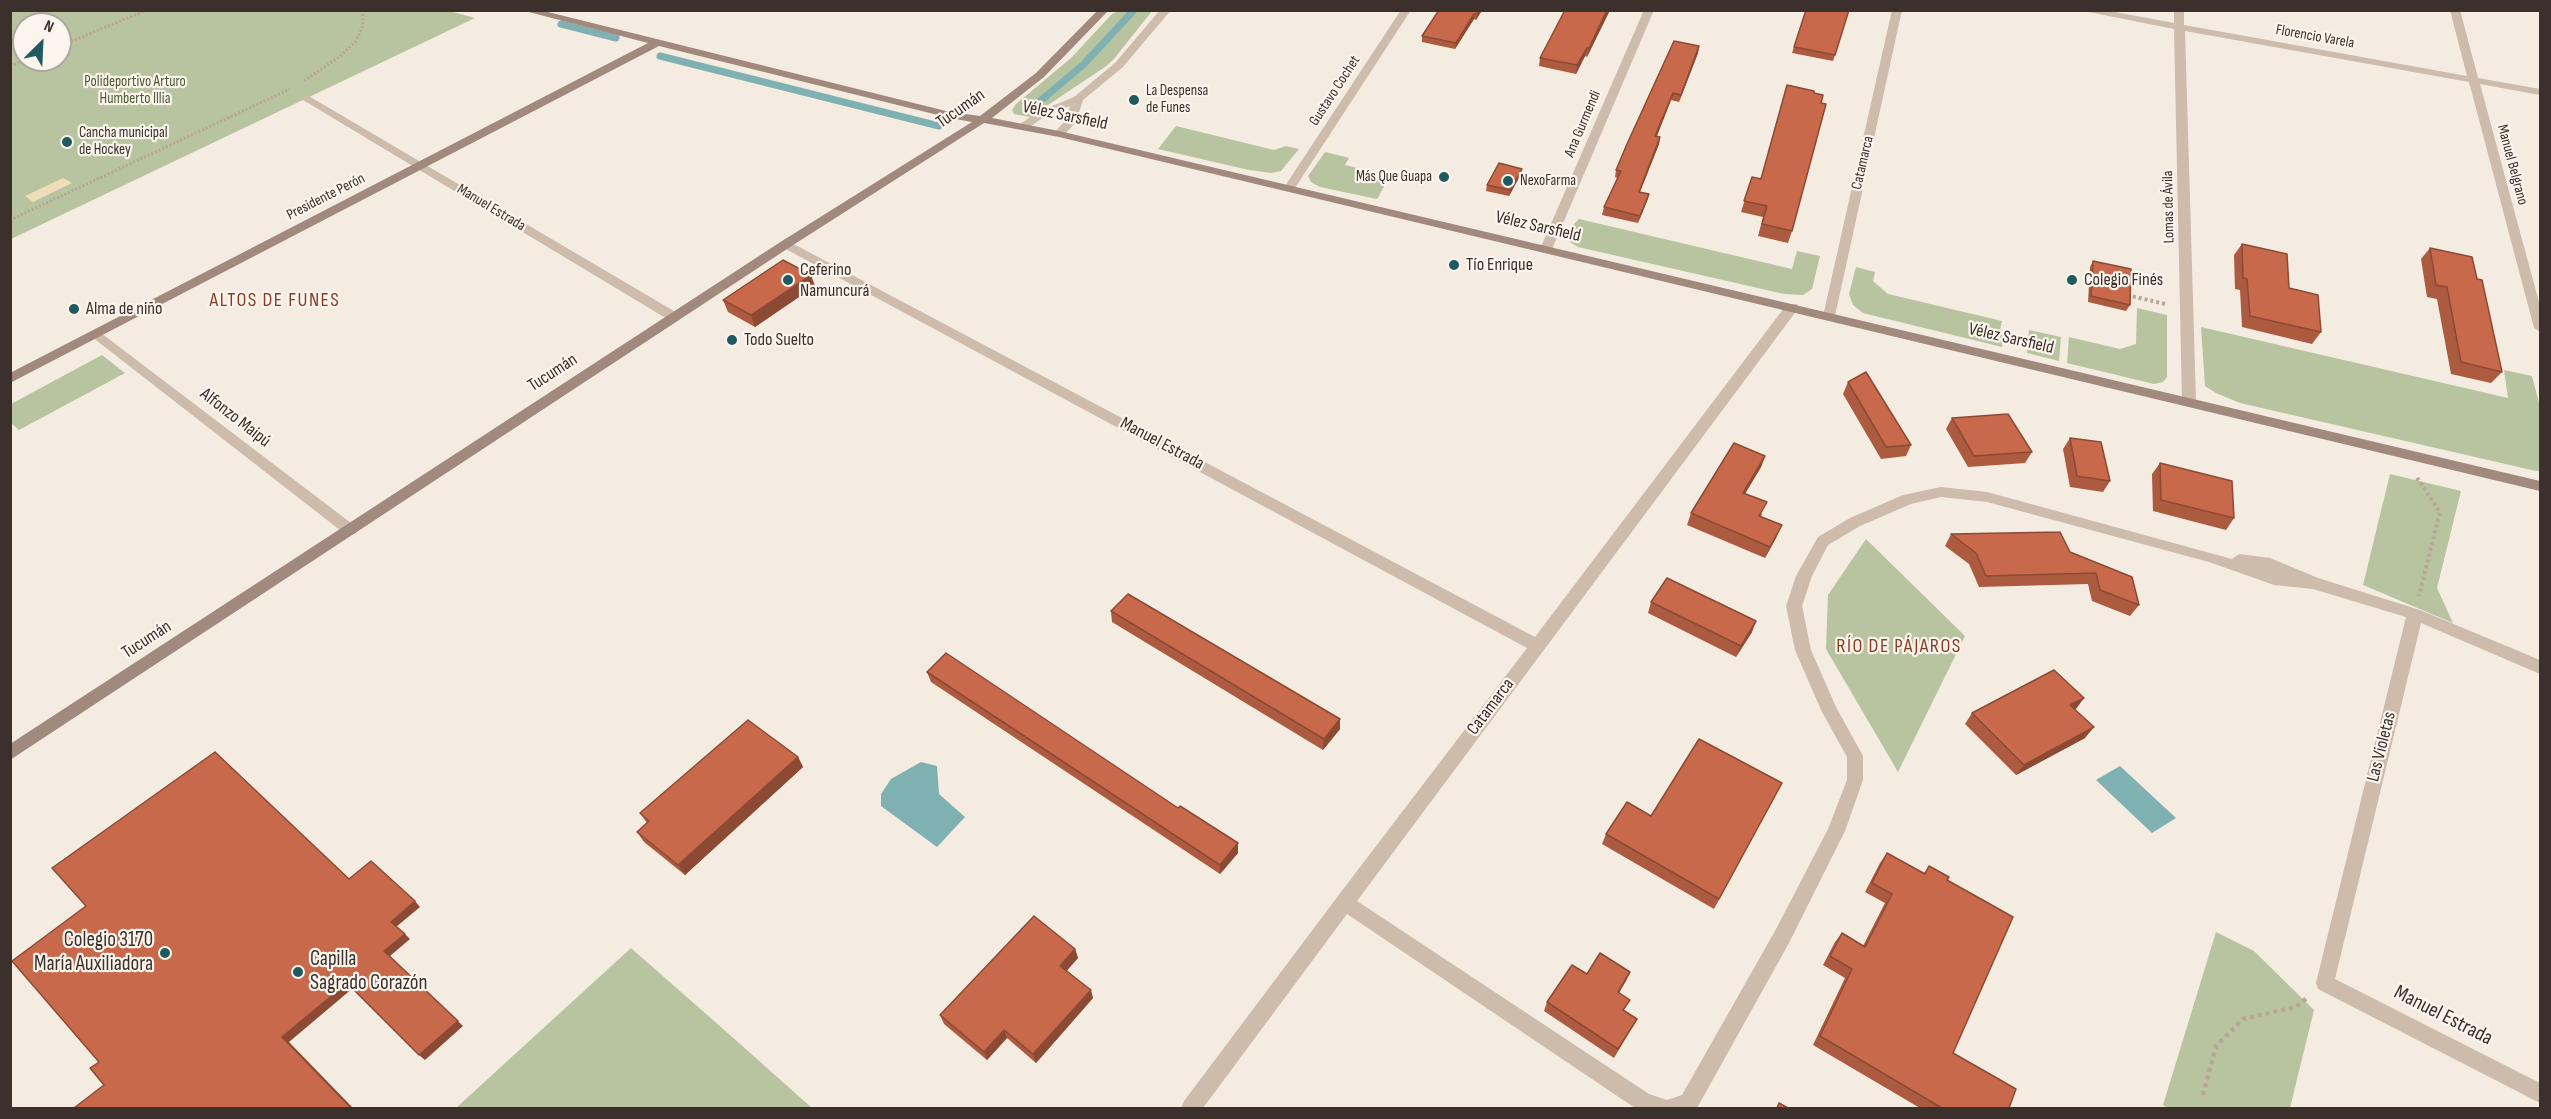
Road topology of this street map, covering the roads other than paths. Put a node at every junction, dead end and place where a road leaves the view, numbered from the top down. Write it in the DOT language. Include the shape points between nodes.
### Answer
graph roads {
  1 [pos="526,10"];
  2 [pos="1104,10"];
  3 [pos="1166,10"];
  4 [pos="1406,10"];
  5 [pos="1649,10"];
  6 [pos="1897,10"];
  7 [pos="2084,10"];
  8 [pos="2179,10"];
  9 [pos="2455,10"];
  10 [pos="2180,28"];
  11 [pos="657,43"];
  12 [pos="2474,80"];
  13 [pos="2541,92"];
  14 [pos="307,98"];
  15 [pos="1078,99"];
  16 [pos="982,120"];
  17 [pos="1024,126"];
  18 [pos="1059,134"];
  19 [pos="421,166"];
  20 [pos="1289,189"];
  21 [pos="786,244"];
  22 [pos="1546,249"];
  23 [pos="1792,307"];
  24 [pos="1829,316"];
  25 [pos="674,317"];
  26 [pos="2541,328"];
  27 [pos="97,334"];
  28 [pos="10,379"];
  29 [pos="2189,402"];
  30 [pos="2541,486"];
  31 [pos="350,530"];
  32 [pos="2415,614"];
  33 [pos="1537,646"];
  34 [pos="2541,667"];
  35 [pos="10,753"];
  36 [pos="1344,902"];
  37 [pos="2325,983"];
  38 [pos="2541,1093"];
  39 [pos="1191,1108"];
  40 [pos="1662,1108"];
  41 [pos="1673,1108"];
  1 -- 11 [label="main road, Vélez Sarsfield"];
  2 -- 16 [label="main road, Tucumán" via="1040,75"];
  3 -- 15 [label="street" via="1119,65"];
  4 -- 20 [label="street, Gustavo Cochet"];
  5 -- 22 [label="street, Ana Gurmendi"];
  6 -- 24 [label="street, Catamarca"];
  7 -- 10 [label="street, Florencio Varela"];
  8 -- 10 [label="street, Lomas de Ávila"];
  9 -- 12 [label="street, Manuel Belgrano"];
  10 -- 12 [label="street, Florencio Varela"];
  10 -- 29 [label="street, Lomas de Ávila"];
  11 -- 16 [label="main road, Vélez Sarsfield"];
  11 -- 19 [label="main road, Presidente Perón"];
  12 -- 13 [label="street, Florencio Varela"];
  12 -- 26 [label="street, Manuel Belgrano"];
  14 -- 19 [label="street, Manuel Estrada"];
  15 -- 17 [label="street"];
  15 -- 18 [label="street" via="1070,122"];
  16 -- 17 [label="main road, Vélez Sarsfield"];
  16 -- 21 [label="main road, Tucumán"];
  17 -- 18 [label="main road, Vélez Sarsfield"];
  18 -- 20 [label="main road, Vélez Sarsfield"];
  19 -- 25 [label="street, Manuel Estrada"];
  19 -- 27 [label="main road, Presidente Perón"];
  20 -- 22 [label="main road, Vélez Sarsfield"];
  21 -- 25 [label="main road, Tucumán"];
  21 -- 33 [label="street, Manuel Estrada"];
  22 -- 23 [label="main road, Vélez Sarsfield"];
  23 -- 24 [label="main road, Vélez Sarsfield"];
  23 -- 33 [label="street, Catamarca"];
  24 -- 29 [label="main road, Vélez Sarsfield"];
  25 -- 31 [label="main road, Tucumán"];
  27 -- 28 [label="main road, Presidente Perón"];
  27 -- 31 [label="street, Alfonzo Maipú"];
  29 -- 30 [label="main road, Vélez Sarsfield"];
  31 -- 35 [label="main road, Tucumán"];
  32 -- 34 [label="street"];
  32 -- 37 [label="street, Las Violetas"];
  32 -- 41 [label="street" via="2313,583 2274,579 2211,557 1987,497 1941,492 1908,499 1854,522 1823,541 1804,576 1794,606 1803,650 1829,710 1855,756 1855,780 1836,831 1782,937 1689,1102"];
  33 -- 36 [label="street, Catamarca"];
  36 -- 39 [label="street, Catamarca"];
  36 -- 40 [label="street" via="1644,1103"];
  37 -- 38 [label="street, Manuel Estrada"];
}
